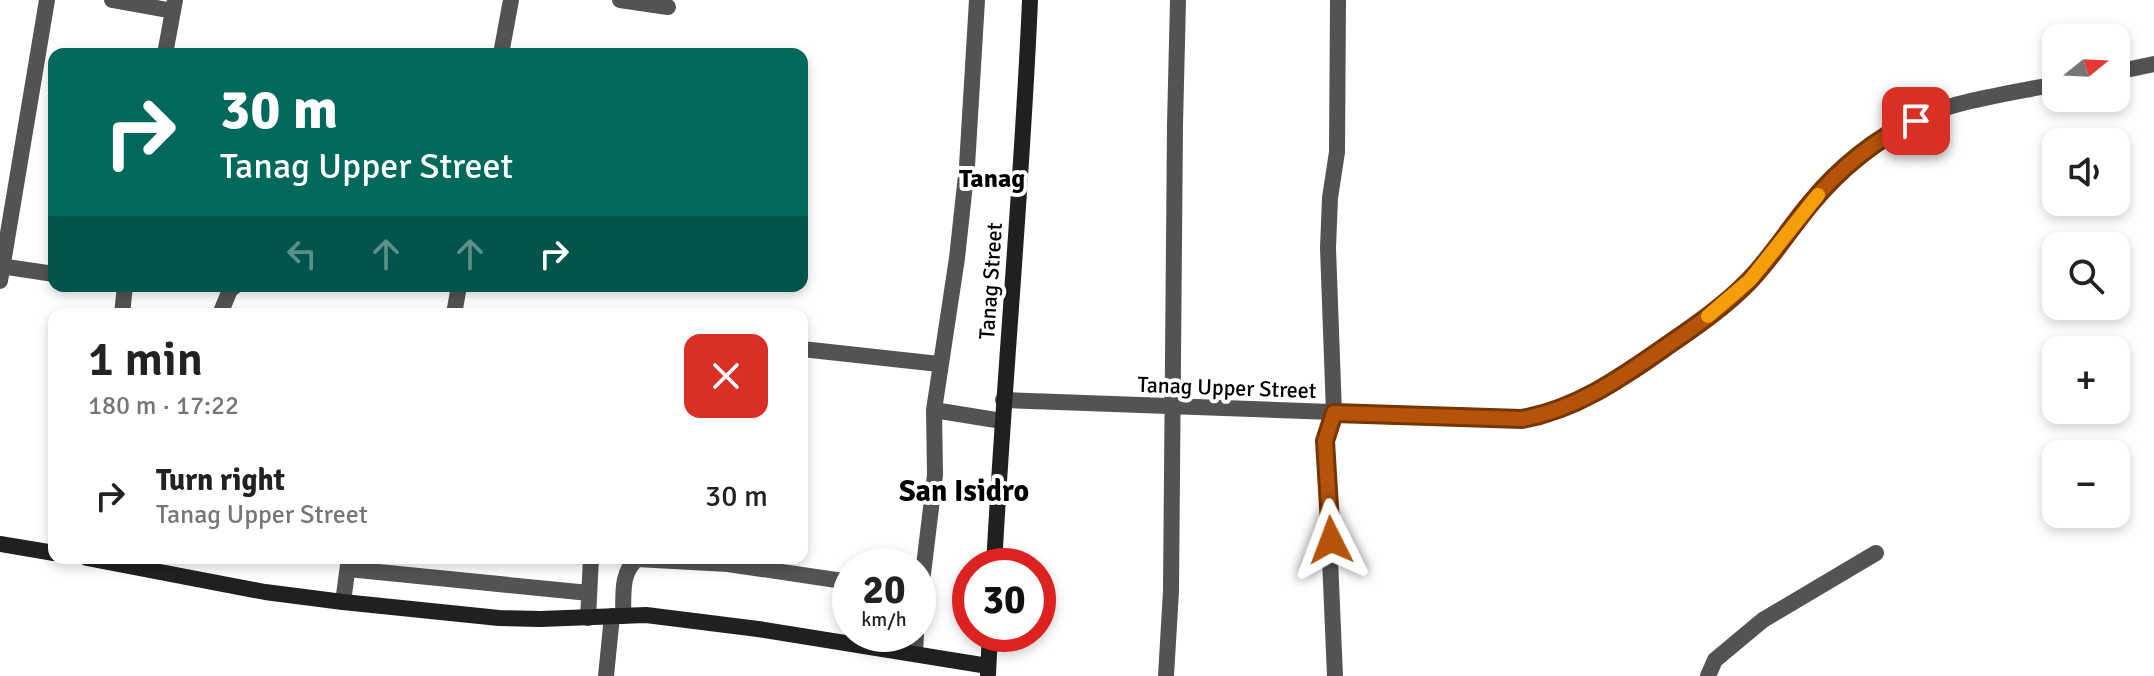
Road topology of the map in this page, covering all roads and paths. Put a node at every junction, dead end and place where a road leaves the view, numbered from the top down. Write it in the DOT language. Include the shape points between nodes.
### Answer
graph roads {
  1 [pos="47,0"];
  2 [pos="112,0"];
  3 [pos="511,0"];
  4 [pos="620,0"];
  5 [pos="977,0"];
  6 [pos="1030,0"];
  7 [pos="1178,0"];
  8 [pos="1338,0"];
  9 [pos="174,6"];
  10 [pos="668,7"];
  11 [pos="166,48"];
  12 [pos="502,48"];
  13 [pos="2154,64"];
  14 [pos="2130,69"];
  15 [pos="2042,87"];
  16 [pos="1,271"];
  17 [pos="48,274"];
  18 [pos="808,350"];
  19 [pos="939,364"];
  20 [pos="1003,400"];
  21 [pos="1171,408"];
  22 [pos="934,410"];
  23 [pos="1334,413"];
  24 [pos="1002,421"];
  25 [pos="0,544"];
  26 [pos="925,548"];
  27 [pos="995,548"];
  28 [pos="48,552"];
  29 [pos="1876,553"];
  30 [pos="349,564"];
  31 [pos="591,564"];
  32 [pos="631,564"];
  33 [pos="728,564"];
  34 [pos="163,565"];
  35 [pos="832,579"];
  36 [pos="589,593"];
  37 [pos="343,602"];
  38 [pos="618,616"];
  39 [pos="588,618"];
  40 [pos="915,653"];
  41 [pos="988,671"];
  42 [pos="606,676"];
  43 [pos="1166,676"];
  44 [pos="1335,676"];
  45 [pos="1708,676"];
  1 -- 16 [label="street"];
  2 -- 9 [label="street"];
  3 -- 12 [label="street"];
  4 -- 10 [label="street"];
  5 -- 19 [label="street" via="967,166"];
  6 -- 20 [label="street, Tanag Street"];
  7 -- 21 [label="street"];
  8 -- 23 [label="street" via="1337,152 1328,248"];
  9 -- 11 [label="street"];
  13 -- 14 [label="street"];
  15 -- 23 [label="street, Tanag Upper Street" via="1939,111 1893,130 1813,200 1750,280 1696,326 1585,399 1522,419"];
  16 -- 17 [label="street"];
  18 -- 19 [label="street"];
  19 -- 22 [label="street"];
  20 -- 21 [label="street, Tanag Upper Street"];
  20 -- 24 [label="street, Tanag Street"];
  21 -- 23 [label="street, Tanag Upper Street"];
  21 -- 43 [label="street"];
  22 -- 24 [label="street"];
  22 -- 26 [label="street" via="935,475"];
  23 -- 44 [label="street" via="1325,441"];
  24 -- 27 [label="street, Tanag Street"];
  25 -- 28 [label="street"];
  29 -- 45 [label="street" via="1763,620 1715,660"];
  30 -- 36 [label="street" via="374,574"];
  30 -- 37 [label="street"];
  31 -- 36 [label="street"];
  32 -- 38 [label="street"];
  33 -- 35 [label="street"];
  34 -- 37 [label="street" via="265,592"];
  36 -- 39 [label="street"];
  37 -- 39 [label="street" via="499,618"];
  38 -- 39 [label="street"];
  38 -- 40 [label="street" via="646,615"];
  38 -- 42 [label="street"];
  40 -- 41 [label="street"];
}
